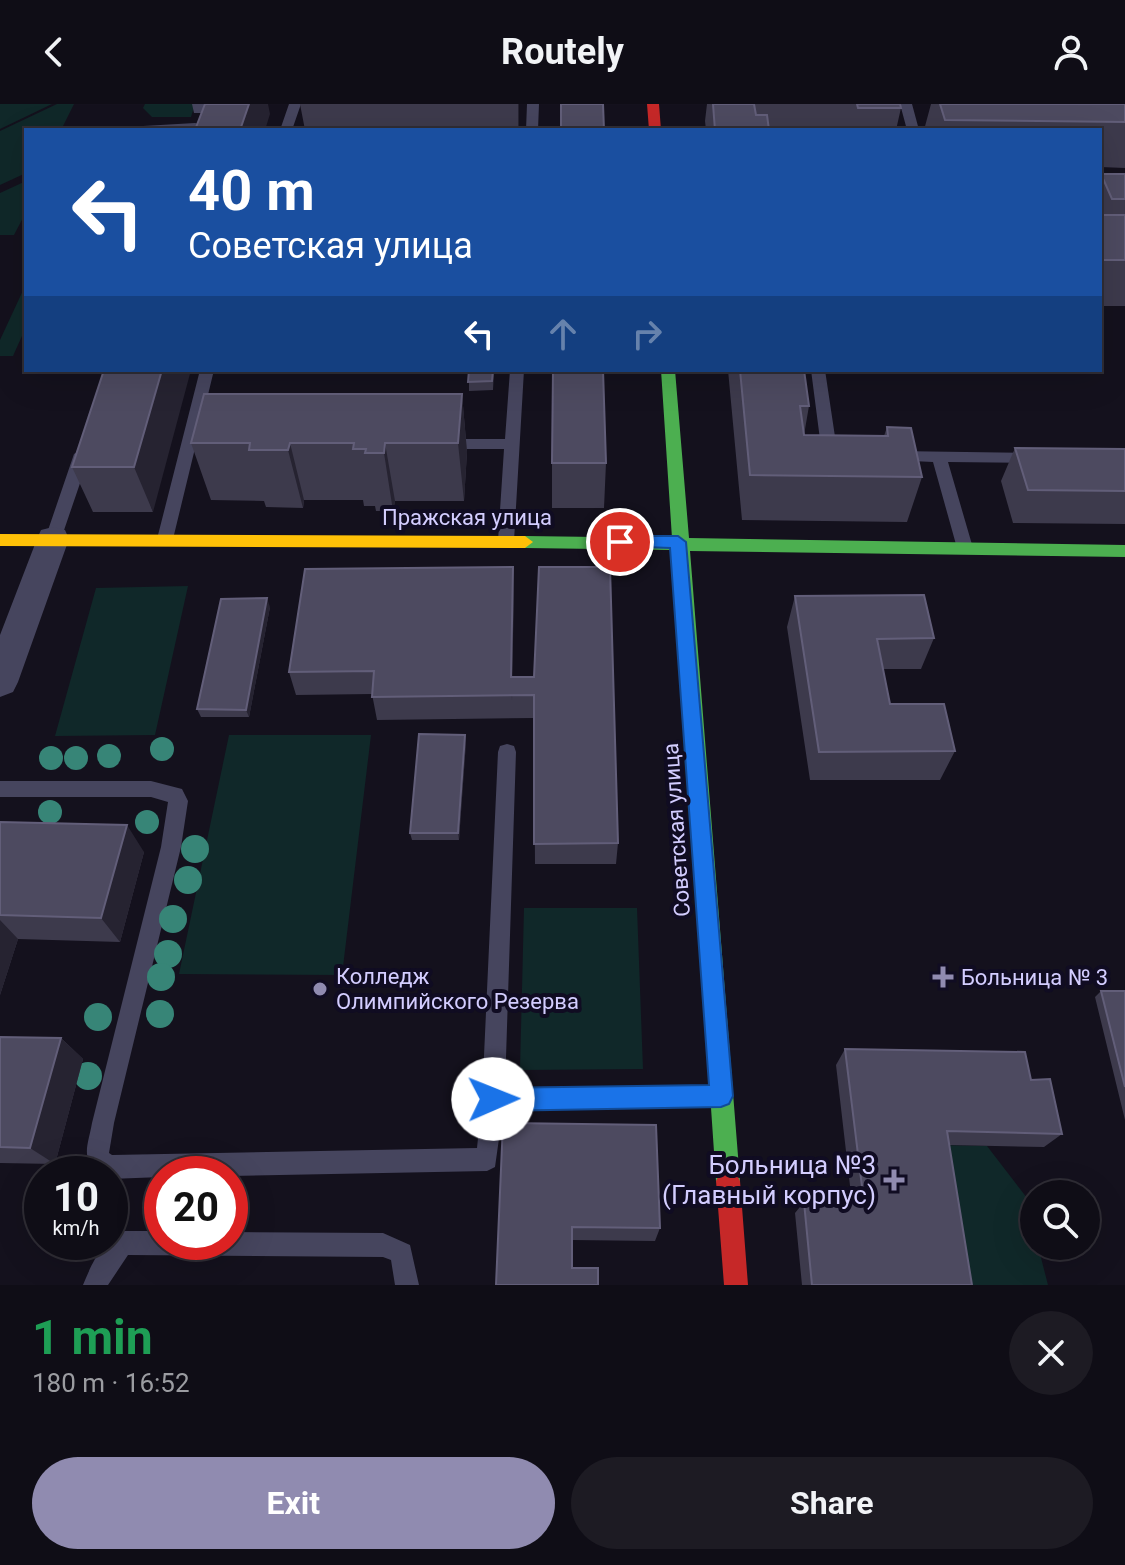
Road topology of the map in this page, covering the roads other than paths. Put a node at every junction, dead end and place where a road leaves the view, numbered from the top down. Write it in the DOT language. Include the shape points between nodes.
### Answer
graph roads {
  1 [pos="295,104"];
  2 [pos="533,104"];
  3 [pos="653,104"];
  4 [pos="906,104"];
  5 [pos="199,117"];
  6 [pos="152,128"];
  7 [pos="287,128"];
  8 [pos="532,128"];
  9 [pos="655,128"];
  10 [pos="912,128"];
  11 [pos="207,372"];
  12 [pos="517,372"];
  13 [pos="668,372"];
  14 [pos="818,372"];
  15 [pos="87,440"];
  16 [pos="420,444"];
  17 [pos="512,444"];
  18 [pos="846,455"];
  19 [pos="877,455"];
  20 [pos="939,456"];
  21 [pos="1052,458"];
  22 [pos="53,539"];
  23 [pos="165,539"];
  24 [pos="0,540"];
  25 [pos="506,541"];
  26 [pos="678,542"];
  27 [pos="965,548"];
  28 [pos="1125,551"];
  29 [pos="0,682"];
  30 [pos="507,752"];
  31 [pos="0,789"];
  32 [pos="721,1096"];
  33 [pos="493,1099"];
  34 [pos="95,1285"];
  35 [pos="407,1285"];
  36 [pos="736,1285"];
  1 -- 7 [label="lane"];
  2 -- 8 [label="lane"];
  3 -- 9 [label="street"];
  4 -- 10 [label="lane"];
  5 -- 6 [label="lane"];
  11 -- 23 [label="lane" via="196,443"];
  12 -- 17 [label="lane"];
  13 -- 26 [label="street, Советская улица"];
  14 -- 18 [label="lane" via="830,455"];
  15 -- 22 [label="lane"];
  16 -- 17 [label="lane"];
  17 -- 25 [label="lane"];
  19 -- 20 [label="lane"];
  20 -- 21 [label="lane"];
  20 -- 27 [label="lane"];
  22 -- 23 [label="street, Пражская улица"];
  22 -- 24 [label="street, Пражская улица"];
  22 -- 29 [label="street"];
  23 -- 25 [label="street, Пражская улица"];
  25 -- 26 [label="street, Пражская улица"];
  26 -- 27 [label="street, Пражская улица"];
  26 -- 32 [label="street, Советская улица"];
  27 -- 28 [label="street, Пражская улица"];
  30 -- 33 [label="lane"];
  31 -- 33 [label="lane" via="151,789 175,795 178,801 103,1123 97,1157 108,1167 487,1159"];
  32 -- 33 [label="lane"];
  32 -- 36 [label="street, Советская улица"];
  34 -- 35 [label="lane" via="123,1243 240,1243 383,1245 402,1253"];
}
